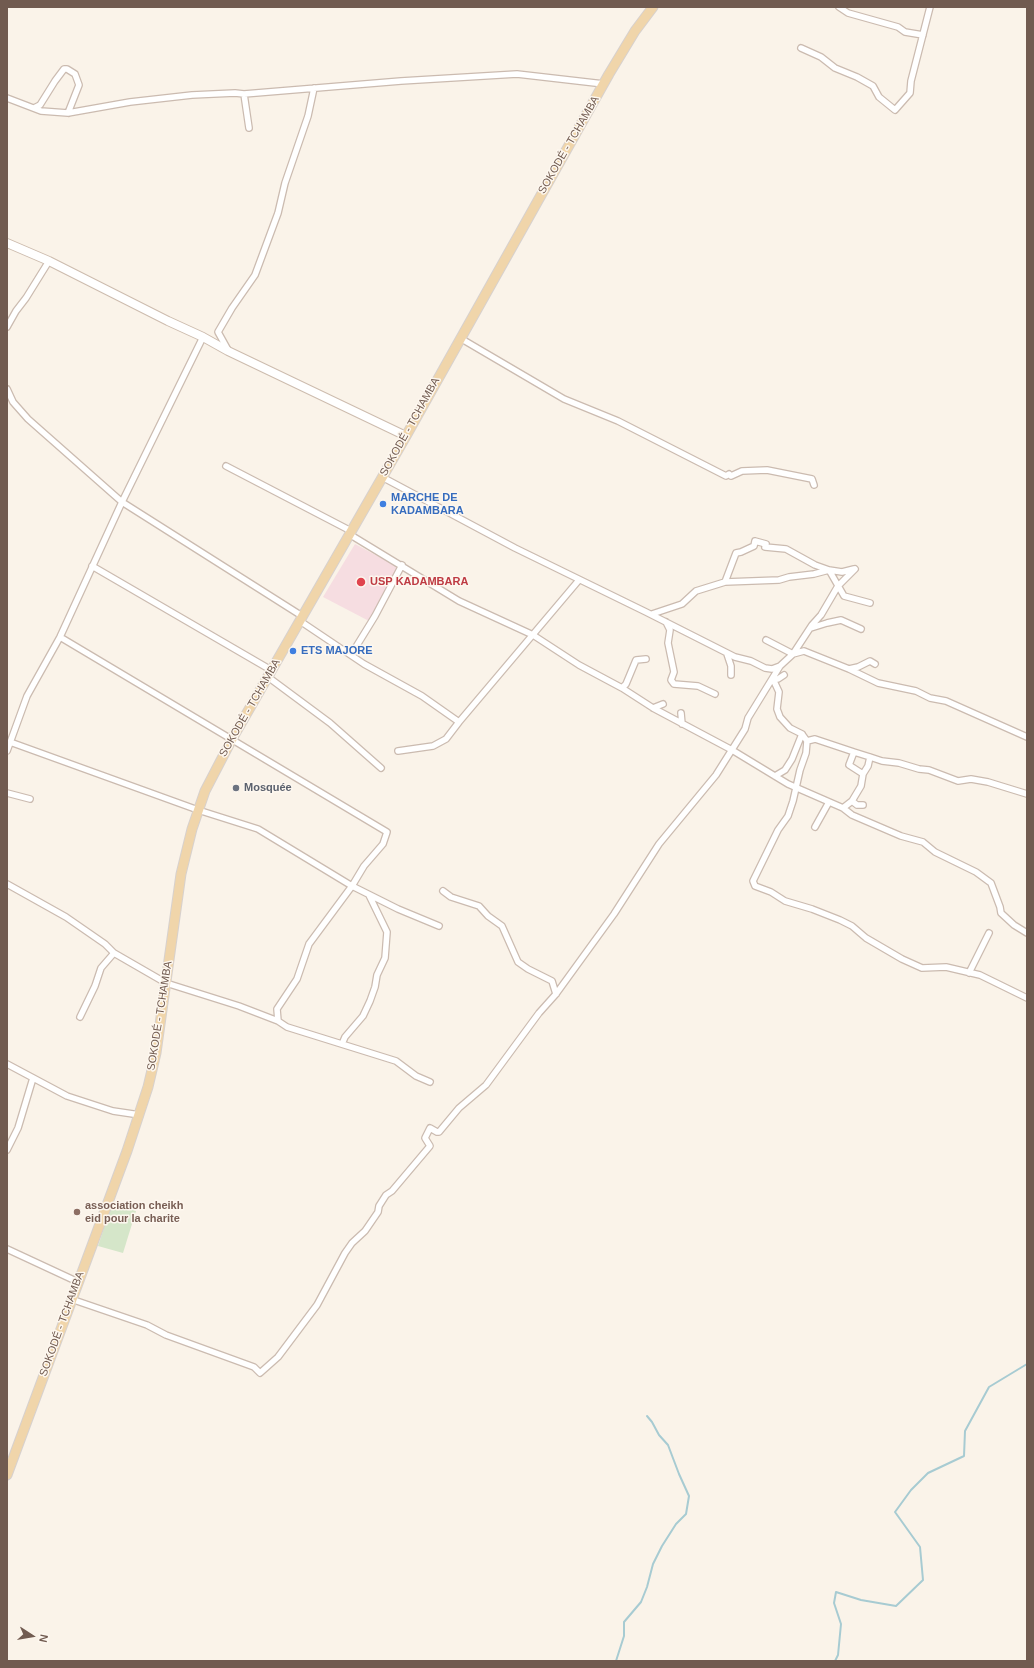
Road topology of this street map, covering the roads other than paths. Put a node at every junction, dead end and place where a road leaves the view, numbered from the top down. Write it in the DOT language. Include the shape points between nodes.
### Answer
graph roads {
  1 [pos="653,7"];
  2 [pos="839,7"];
  3 [pos="930,7"];
  4 [pos="923,34"];
  5 [pos="801,48"];
  6 [pos="604,84"];
  7 [pos="314,88"];
  8 [pos="244,94"];
  9 [pos="7,98"];
  10 [pos="34,108"];
  11 [pos="68,113"];
  12 [pos="249,128"];
  13 [pos="7,243"];
  14 [pos="49,261"];
  15 [pos="7,327"];
  16 [pos="204,337"];
  17 [pos="460,338"];
  18 [pos="228,351"];
  19 [pos="7,389"];
  20 [pos="406,436"];
  21 [pos="226,466"];
  22 [pos="382,477"];
  23 [pos="814,485"];
  24 [pos="122,502"];
  25 [pos="350,532"];
  26 [pos="402,565"];
  27 [pos="92,566"];
  28 [pos="829,570"];
  29 [pos="579,580"];
  30 [pos="725,582"];
  31 [pos="838,586"];
  32 [pos="870,603"];
  33 [pos="652,614"];
  34 [pos="301,618"];
  35 [pos="666,622"];
  36 [pos="811,628"];
  37 [pos="861,628"];
  38 [pos="533,635"];
  39 [pos="60,637"];
  40 [pos="766,640"];
  41 [pos="728,654"];
  42 [pos="792,654"];
  43 [pos="351,655"];
  44 [pos="646,659"];
  45 [pos="875,664"];
  46 [pos="780,666"];
  47 [pos="849,669"];
  48 [pos="270,674"];
  49 [pos="731,674"];
  50 [pos="784,675"];
  51 [pos="773,680"];
  52 [pos="622,688"];
  53 [pos="716,694"];
  54 [pos="663,704"];
  55 [pos="653,708"];
  56 [pos="681,714"];
  57 [pos="459,722"];
  58 [pos="682,724"];
  59 [pos="802,734"];
  60 [pos="1027,737"];
  61 [pos="232,739"];
  62 [pos="807,741"];
  63 [pos="10,742"];
  64 [pos="732,750"];
  65 [pos="7,751"];
  66 [pos="398,751"];
  67 [pos="854,752"];
  68 [pos="870,757"];
  69 [pos="381,768"];
  70 [pos="863,774"];
  71 [pos="775,776"];
  72 [pos="796,788"];
  73 [pos="7,793"];
  74 [pos="1027,794"];
  75 [pos="30,799"];
  76 [pos="852,801"];
  77 [pos="829,802"];
  78 [pos="863,805"];
  79 [pos="843,808"];
  80 [pos="198,810"];
  81 [pos="815,827"];
  82 [pos="7,884"];
  83 [pos="352,886"];
  84 [pos="443,891"];
  85 [pos="369,895"];
  86 [pos="439,926"];
  87 [pos="989,933"];
  88 [pos="1027,933"];
  89 [pos="114,953"];
  90 [pos="970,973"];
  91 [pos="166,983"];
  92 [pos="556,994"];
  93 [pos="1027,998"];
  94 [pos="80,1017"];
  95 [pos="278,1021"];
  96 [pos="342,1044"];
  97 [pos="7,1064"];
  98 [pos="33,1078"];
  99 [pos="430,1082"];
  100 [pos="140,1115"];
  101 [pos="7,1150"];
  102 [pos="7,1250"];
  103 [pos="78,1282"];
  104 [pos="71,1299"];
  105 [pos="8,1469"];
  1 -- 6 [label="main road, SOKODÉ - TCHAMBA" via="635,31"];
  2 -- 4 [label="street" via="848,13 898,27 905,32"];
  3 -- 4 [label="street"];
  4 -- 5 [label="street" via="910,92 895,110 879,97 873,86"];
  6 -- 7 [label="street" via="517,74"];
  6 -- 17 [label="main road, SOKODÉ - TCHAMBA"];
  7 -- 8 [label="street"];
  7 -- 18 [label="street" via="308,116 278,212 255,275 218,332"];
  8 -- 11 [label="street" via="157,98"];
  8 -- 12 [label="street"];
  9 -- 10 [label="street"];
  10 -- 11 [label="street"];
  10 -- 11 [label="street" via="40,105 64,69 67,69 75,74 79,85"];
  13 -- 14 [label="main road"];
  14 -- 15 [label="street"];
  14 -- 16 [label="main road"];
  16 -- 18 [label="main road"];
  16 -- 24 [label="street"];
  17 -- 20 [label="main road, SOKODÉ - TCHAMBA"];
  17 -- 23 [label="street" via="564,399 618,421 726,476 742,471 767,470 812,479"];
  18 -- 20 [label="main road"];
  19 -- 24 [label="street" via="13,402 24,415"];
  20 -- 22 [label="main road, SOKODÉ - TCHAMBA"];
  21 -- 25 [label="street"];
  22 -- 25 [label="main road, SOKODÉ - TCHAMBA"];
  22 -- 29 [label="street"];
  24 -- 27 [label="street"];
  24 -- 34 [label="street"];
  25 -- 26 [label="street"];
  25 -- 34 [label="main road, SOKODÉ - TCHAMBA"];
  26 -- 38 [label="street" via="459,601"];
  26 -- 43 [label="street"];
  27 -- 39 [label="street"];
  27 -- 48 [label="street"];
  28 -- 30 [label="street" via="779,580"];
  28 -- 30 [label="street" via="786,550 765,547 766,544 755,541 754,546 736,553"];
  28 -- 31 [label="street"];
  28 -- 31 [label="street" via="842,572 854,569"];
  29 -- 33 [label="street"];
  29 -- 38 [label="street"];
  30 -- 33 [label="street" via="696,591 682,604"];
  31 -- 32 [label="street" via="844,596"];
  31 -- 36 [label="street"];
  33 -- 35 [label="street"];
  34 -- 43 [label="street"];
  34 -- 48 [label="main road, SOKODÉ - TCHAMBA"];
  35 -- 41 [label="street"];
  35 -- 53 [label="street" via="670,630 668,643 674,672 671,680 674,684 698,686"];
  36 -- 37 [label="street" via="840,620"];
  36 -- 42 [label="street"];
  38 -- 52 [label="street" via="579,665"];
  38 -- 57 [label="street"];
  39 -- 61 [label="street"];
  39 -- 63 [label="street" via="27,696"];
  40 -- 42 [label="street"];
  41 -- 46 [label="street" via="765,668"];
  41 -- 49 [label="street"];
  42 -- 46 [label="street"];
  42 -- 47 [label="street" via="804,651"];
  43 -- 57 [label="street" via="422,696"];
  44 -- 52 [label="street" via="636,660"];
  45 -- 47 [label="street" via="870,661"];
  46 -- 51 [label="street"];
  47 -- 60 [label="street" via="878,682 946,701"];
  48 -- 61 [label="main road, SOKODÉ - TCHAMBA"];
  48 -- 69 [label="street"];
  50 -- 51 [label="street"];
  51 -- 59 [label="street" via="779,692 777,709 780,717 790,728"];
  51 -- 64 [label="street" via="748,718 745,729"];
  52 -- 55 [label="street"];
  54 -- 55 [label="street"];
  55 -- 58 [label="street"];
  56 -- 58 [label="street"];
  57 -- 66 [label="street" via="446,739 433,746"];
  58 -- 64 [label="street"];
  59 -- 62 [label="street"];
  59 -- 71 [label="street" via="785,770"];
  61 -- 80 [label="main road, SOKODÉ - TCHAMBA"];
  61 -- 83 [label="street" via="387,832 383,844 364,866"];
  62 -- 67 [label="street" via="815,739"];
  62 -- 72 [label="street"];
  63 -- 65 [label="street"];
  63 -- 80 [label="street"];
  64 -- 71 [label="street"];
  64 -- 92 [label="street" via="716,775 659,844 614,914"];
  67 -- 68 [label="street"];
  67 -- 70 [label="street" via="849,765"];
  68 -- 70 [label="street"];
  68 -- 74 [label="street" via="929,770 958,782 971,779"];
  70 -- 76 [label="street" via="861,786"];
  71 -- 72 [label="street"];
  72 -- 77 [label="street"];
  72 -- 90 [label="street" via="788,816 778,830 753,881 755,886 785,901 840,920 866,938 922,968 946,967"];
  73 -- 75 [label="street"];
  76 -- 78 [label="street" via="857,805"];
  76 -- 79 [label="street"];
  77 -- 79 [label="street"];
  77 -- 81 [label="street"];
  79 -- 88 [label="street" via="852,815 901,836 923,842 934,852 976,872 991,883 1001,913 1014,926"];
  80 -- 83 [label="street" via="258,828"];
  80 -- 91 [label="main road, SOKODÉ - TCHAMBA" via="181,874"];
  82 -- 89 [label="street" via="66,917"];
  83 -- 85 [label="street"];
  83 -- 95 [label="street" via="309,944 297,979 277,1009"];
  84 -- 92 [label="street" via="451,897 479,906 502,926 518,962 528,970 552,981"];
  85 -- 86 [label="street"];
  85 -- 96 [label="street" via="387,932 385,958 363,1016 345,1036"];
  87 -- 90 [label="street"];
  89 -- 91 [label="street"];
  89 -- 94 [label="street" via="101,968"];
  90 -- 93 [label="street" via="980,975"];
  91 -- 95 [label="street"];
  91 -- 100 [label="main road, SOKODÉ - TCHAMBA" via="156,1053"];
  92 -- 104 [label="street" via="486,1084 459,1108 439,1132 430,1128 425,1138 430,1146 386,1195 365,1231 345,1253 317,1304 278,1357 260,1373 254,1367 166,1335 147,1325"];
  95 -- 96 [label="street" via="287,1027"];
  96 -- 99 [label="street" via="396,1061 416,1076"];
  97 -- 98 [label="street"];
  98 -- 100 [label="street" via="67,1096 114,1111"];
  98 -- 101 [label="street" via="18,1128"];
  100 -- 103 [label="main road, SOKODÉ - TCHAMBA"];
  102 -- 103 [label="street"];
  103 -- 104 [label="main road, SOKODÉ - TCHAMBA"];
  104 -- 105 [label="main road, SOKODÉ - TCHAMBA"];
}
